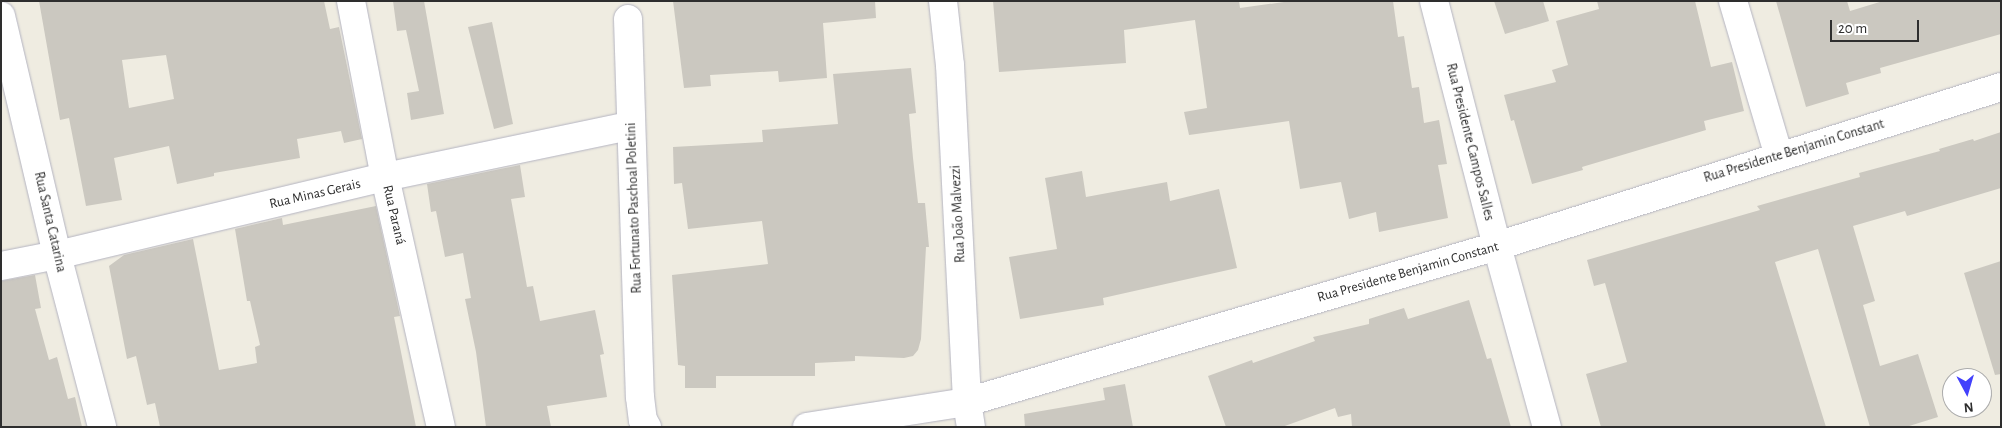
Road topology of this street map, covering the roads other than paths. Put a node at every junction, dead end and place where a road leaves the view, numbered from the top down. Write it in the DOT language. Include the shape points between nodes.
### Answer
graph roads {
  1 [pos="351,1"];
  2 [pos="943,1"];
  3 [pos="1434,1"];
  4 [pos="1733,1"];
  5 [pos="1,16"];
  6 [pos="628,18"];
  7 [pos="2001,87"];
  8 [pos="630,126"];
  9 [pos="1779,156"];
  10 [pos="385,177"];
  11 [pos="1497,246"];
  12 [pos="57,255"];
  13 [pos="1,266"];
  14 [pos="969,414"];
  15 [pos="102,427"];
  16 [pos="441,427"];
  17 [pos="647,427"];
  18 [pos="807,427"];
  19 [pos="1547,427"];
  1 -- 10 [label="street, Rua Paraná"];
  2 -- 14 [label="street, Rua João Malvezzi" via="950,65"];
  3 -- 11 [label="street, Rua Presidente Campos Salles"];
  4 -- 9 [label="street"];
  5 -- 12 [label="street, Rua Santa Catarina"];
  6 -- 8 [label="street, Rua Fortunato Paschoal Poletini"];
  7 -- 9 [label="street, Rua Presidente Benjamin Constant"];
  8 -- 10 [label="street, Rua Minas Gerais"];
  8 -- 17 [label="street, Rua Fortunato Paschoal Poletini" via="640,397"];
  9 -- 11 [label="street, Rua Presidente Benjamin Constant"];
  10 -- 12 [label="street, Rua Minas Gerais"];
  10 -- 16 [label="street, Rua Paraná"];
  11 -- 14 [label="street, Rua Presidente Benjamin Constant"];
  11 -- 19 [label="street, Rua Presidente Campos Salles"];
  12 -- 13 [label="street, Rua Minas Gerais"];
  12 -- 15 [label="street, Rua Santa Catarina"];
  14 -- 18 [label="street, Rua Presidente Benjamin Constant"];
}
